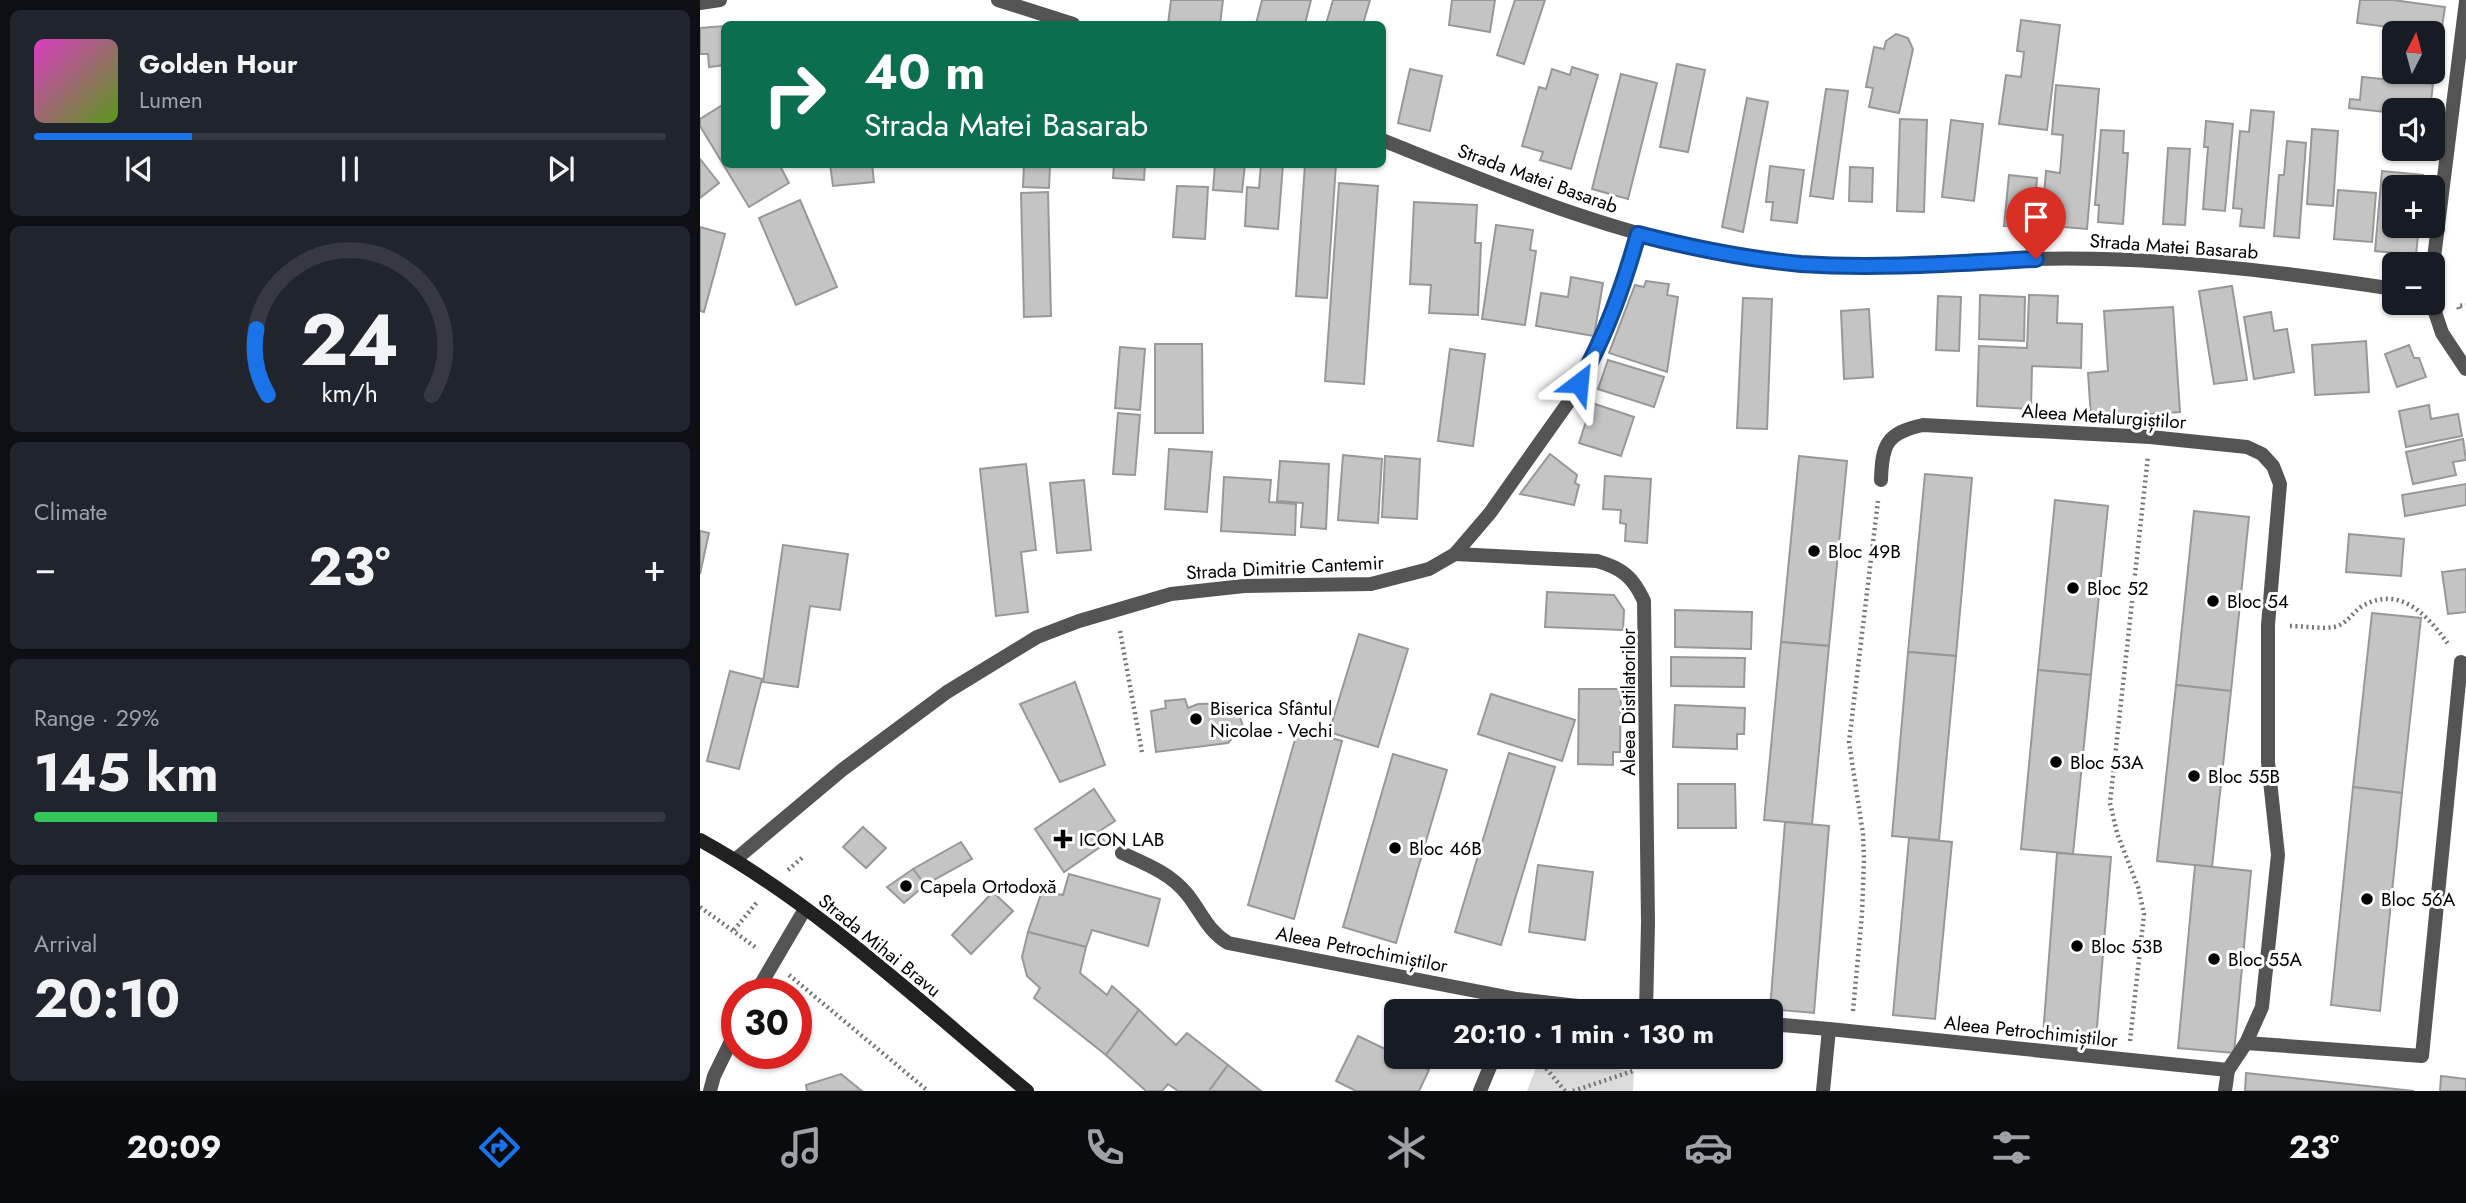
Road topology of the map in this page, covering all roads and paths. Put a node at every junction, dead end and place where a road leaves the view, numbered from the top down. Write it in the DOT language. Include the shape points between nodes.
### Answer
graph roads {
  1 [pos="720,0"];
  2 [pos="998,0"];
  3 [pos="2466,1"];
  4 [pos="700,3"];
  5 [pos="1064,21"];
  6 [pos="2461,89"];
  7 [pos="1386,141"];
  8 [pos="1638,234"];
  9 [pos="2435,252"];
  10 [pos="2382,287"];
  11 [pos="2466,305"];
  12 [pos="2436,315"];
  13 [pos="2462,316"];
  14 [pos="2466,369"];
  15 [pos="2150,438"];
  16 [pos="1881,480"];
  17 [pos="1455,554"];
  18 [pos="1115,610"];
  19 [pos="2268,625"];
  20 [pos="2461,662"];
  21 [pos="1142,752"];
  22 [pos="700,839"];
  23 [pos="1122,853"];
  24 [pos="736,859"];
  25 [pos="700,907"];
  26 [pos="805,909"];
  27 [pos="772,961"];
  28 [pos="763,978"];
  29 [pos="1486,999"];
  30 [pos="1646,999"];
  31 [pos="1783,1025"];
  32 [pos="1829,1029"];
  33 [pos="1850,1031"];
  34 [pos="2246,1043"];
  35 [pos="721,1060"];
  36 [pos="2128,1060"];
  37 [pos="1489,1069"];
  38 [pos="1547,1069"];
  39 [pos="2228,1070"];
  40 [pos="1633,1071"];
  41 [pos="710,1091"];
  42 [pos="928,1091"];
  43 [pos="1027,1091"];
  44 [pos="1480,1091"];
  45 [pos="1566,1091"];
  46 [pos="1573,1091"];
  47 [pos="1823,1091"];
  48 [pos="2225,1091"];
  1 -- 4 [label="street"];
  2 -- 5 [label="street"];
  3 -- 6 [label="street"];
  6 -- 9 [label="street"];
  7 -- 8 [label="street, Strada Matei Basarab"];
  8 -- 10 [label="street, Strada Matei Basarab" via="1741,257 1801,264 2109,260 2286,273"];
  8 -- 17 [label="street, Strada Dimitrie Cantemir" via="1620,296 1570,400 1490,513"];
  11 -- 13 [label="path" via="2458,306"];
  12 -- 14 [label="street"];
  15 -- 16 [label="street, Aleea Metalurgiștilor" via="1923,425 1907,428 1887,442"];
  15 -- 19 [label="street, Aleea Metalurgiștilor" via="2247,447 2273,466 2280,484"];
  15 -- 36 [label="path" via="2110,803 2144,915"];
  16 -- 33 [label="path" via="1849,742 1864,859"];
  17 -- 18 [label="street, Strada Dimitrie Cantemir" via="1429,569 1371,584 1208,589"];
  17 -- 30 [label="street, Aleea Distilatorilor" via="1597,561 1617,567 1634,580 1644,601"];
  18 -- 21 [label="path"];
  18 -- 24 [label="street, Strada Dimitrie Cantemir" via="1037,637 947,692 842,770"];
  19 -- 20 [label="path" via="2332,627 2345,622 2361,606 2391,599 2425,614"];
  19 -- 34 [label="street, Aleea Metalurgiștilor" via="2268,762 2278,855 2262,1007"];
  20 -- 34 [label="street" via="2422,1056"];
  22 -- 24 [label="main road, Strada Mihai Bravu"];
  23 -- 29 [label="street, Aleea Petrochimiștilor" via="1172,880 1213,934 1228,943"];
  24 -- 26 [label="main road, Strada Mihai Bravu"];
  25 -- 27 [label="path"];
  26 -- 27 [label="street"];
  26 -- 43 [label="main road, Strada Mihai Bravu"];
  27 -- 28 [label="street"];
  27 -- 42 [label="path"];
  31 -- 32 [label="street, Aleea Petrochimiștilor"];
  32 -- 33 [label="street, Aleea Petrochimiștilor"];
  32 -- 47 [label="street"];
  33 -- 36 [label="street, Aleea Petrochimiștilor"];
  34 -- 39 [label="street, Aleea Metalurgiștilor"];
  35 -- 41 [label="street"];
  36 -- 39 [label="street, Aleea Petrochimiștilor"];
  37 -- 44 [label="street"];
  38 -- 45 [label="path"];
  39 -- 48 [label="street, Aleea Metalurgiștilor"];
  40 -- 46 [label="path"];
}
